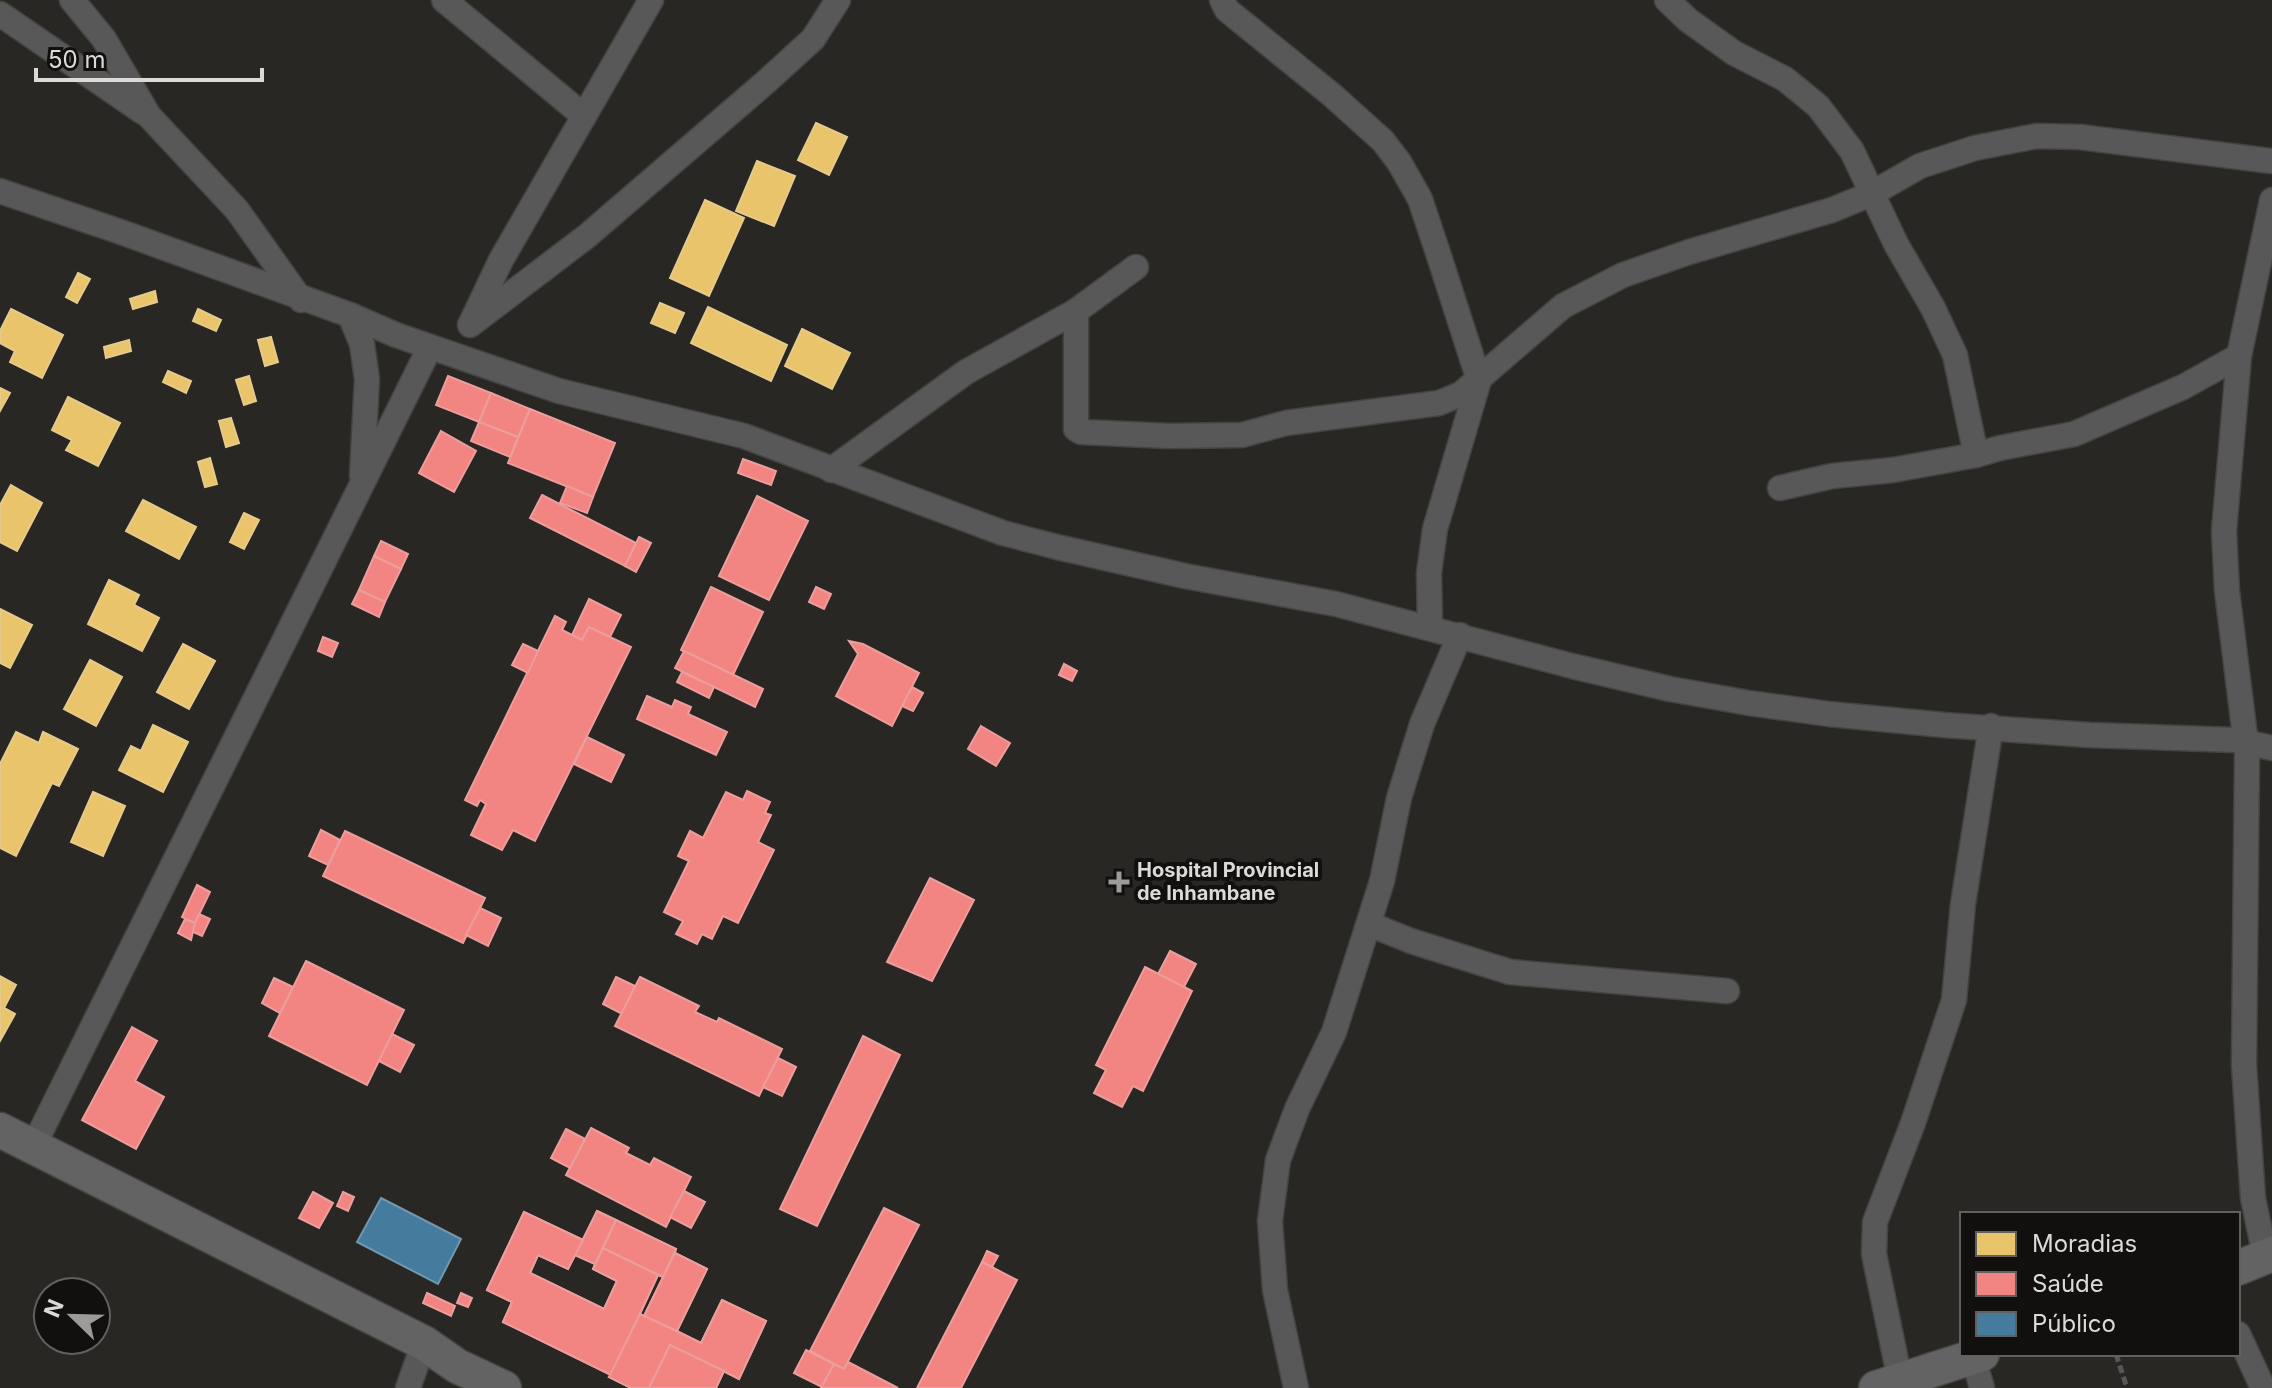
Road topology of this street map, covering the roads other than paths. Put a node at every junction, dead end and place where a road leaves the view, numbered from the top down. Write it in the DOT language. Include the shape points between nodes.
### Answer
graph roads {
  1 [pos="72,0"];
  2 [pos="444,0"];
  3 [pos="651,0"];
  4 [pos="838,0"];
  5 [pos="1222,0"];
  6 [pos="1667,0"];
  7 [pos="0,14"];
  8 [pos="149,116"];
  9 [pos="584,116"];
  10 [pos="2272,161"];
  11 [pos="0,191"];
  12 [pos="1871,194"];
  13 [pos="2272,200"];
  14 [pos="1136,267"];
  15 [pos="301,300"];
  16 [pos="1076,311"];
  17 [pos="350,315"];
  18 [pos="470,325"];
  19 [pos="430,347"];
  20 [pos="456,356"];
  21 [pos="2239,356"];
  22 [pos="1479,380"];
  23 [pos="1976,455"];
  24 [pos="831,470"];
  25 [pos="361,485"];
  26 [pos="1780,488"];
  27 [pos="1430,627"];
  28 [pos="1460,635"];
  29 [pos="1991,726"];
  30 [pos="2245,742"];
  31 [pos="2272,748"];
  32 [pos="1369,924"];
  33 [pos="1727,991"];
  34 [pos="0,1130"];
  35 [pos="33,1147"];
  36 [pos="2258,1260"];
  37 [pos="2240,1338"];
  38 [pos="424,1343"];
  39 [pos="1979,1366"];
  40 [pos="1888,1384"];
  41 [pos="408,1388"];
  42 [pos="504,1388"];
  43 [pos="1296,1388"];
  44 [pos="2263,1388"];
  1 -- 8 [label="street" via="104,39"];
  2 -- 9 [label="street"];
  3 -- 9 [label="street"];
  4 -- 18 [label="street" via="813,39 767,81 587,236"];
  5 -- 22 [label="street" via="1227,10 1383,141 1399,162 1420,199"];
  6 -- 12 [label="street" via="1734,53 1785,79 1818,106 1852,151"];
  7 -- 8 [label="street"];
  8 -- 15 [label="street" via="237,210"];
  9 -- 18 [label="street"];
  10 -- 12 [label="street" via="2037,136 1920,166"];
  11 -- 15 [label="street"];
  12 -- 22 [label="street" via="1623,275 1563,306"];
  12 -- 23 [label="street" via="1955,355"];
  13 -- 21 [label="street"];
  14 -- 16 [label="street"];
  15 -- 17 [label="street"];
  16 -- 22 [label="street" via="1076,429 1081,432 1242,435 1286,423 1439,403"];
  16 -- 24 [label="street" via="966,372"];
  17 -- 19 [label="street"];
  17 -- 25 [label="street" via="362,344 367,379"];
  18 -- 20 [label="street"];
  19 -- 20 [label="street"];
  19 -- 25 [label="street"];
  20 -- 24 [label="street" via="559,391 744,436"];
  21 -- 23 [label="street" via="2183,387 2074,434"];
  21 -- 30 [label="street" via="2224,531"];
  22 -- 27 [label="street" via="1435,529"];
  23 -- 26 [label="street"];
  24 -- 27 [label="street" via="1003,533"];
  25 -- 35 [label="street"];
  27 -- 28 [label="street"];
  28 -- 29 [label="street" via="1717,697 1829,714"];
  28 -- 32 [label="street" via="1422,724"];
  29 -- 30 [label="street"];
  29 -- 40 [label="street" via="1954,1000 1875,1222"];
  30 -- 31 [label="street"];
  30 -- 36 [label="street" via="2244,1065"];
  32 -- 33 [label="street" via="1510,972"];
  32 -- 43 [label="street" via="1334,1032 1278,1160 1270,1221 1275,1290"];
  34 -- 35 [label="main road"];
  35 -- 38 [label="main road"];
  37 -- 44 [label="street"];
  38 -- 41 [label="street"];
  38 -- 42 [label="main road"];
  39 -- 40 [label="main road"];
}
